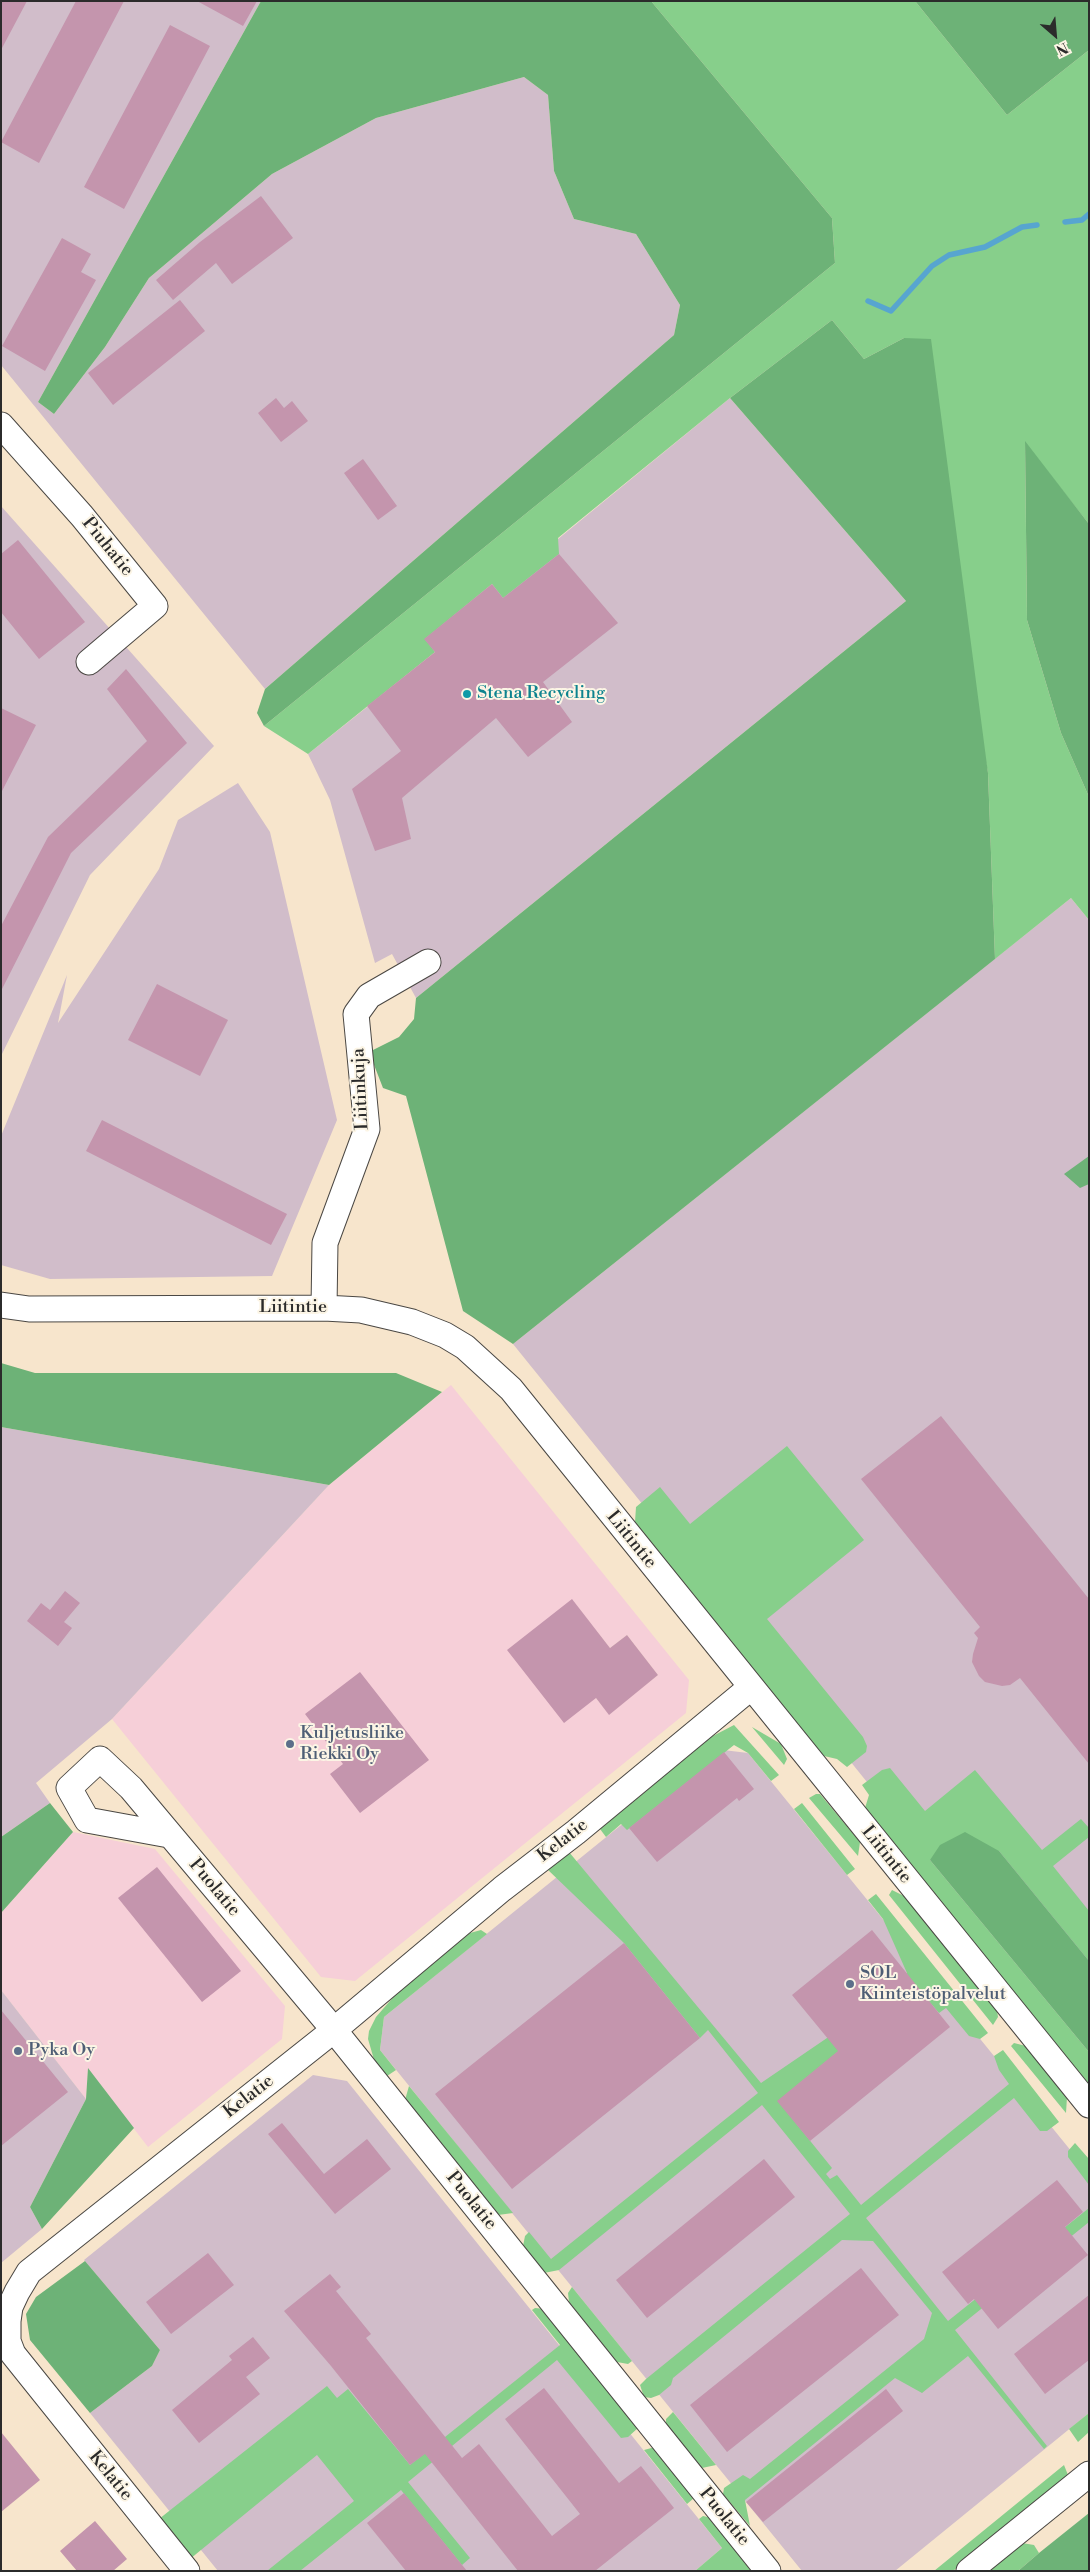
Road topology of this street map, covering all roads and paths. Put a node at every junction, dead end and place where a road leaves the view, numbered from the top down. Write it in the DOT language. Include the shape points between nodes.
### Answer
graph roads {
  1 [pos="1,425"];
  2 [pos="89,662"];
  3 [pos="428,962"];
  4 [pos="1,1304"];
  5 [pos="324,1308"];
  6 [pos="750,1688"];
  7 [pos="169,1835"];
  8 [pos="334,2030"];
  9 [pos="1089,2105"];
  10 [pos="1089,2474"];
  11 [pos="186,2571"];
  12 [pos="768,2571"];
  13 [pos="969,2571"];
  1 -- 2 [label="street, Piuhatie" via="82,516 155,606"];
  3 -- 5 [label="street, Liitinkuja" via="369,996 356,1014 367,1129 325,1244"];
  4 -- 5 [label="street, Liitintie" via="29,1309"];
  5 -- 6 [label="street, Liitintie" via="361,1310 412,1322 445,1335 486,1364 511,1389"];
  6 -- 8 [label="street, Kelatie"];
  6 -- 9 [label="street, Liitintie"];
  7 -- 8 [label="street, Puolatie"];
  8 -- 11 [label="street, Kelatie" via="29,2272 10,2306 8,2341 21,2365"];
  8 -- 12 [label="street, Puolatie"];
  10 -- 13 [label="street"];
}
